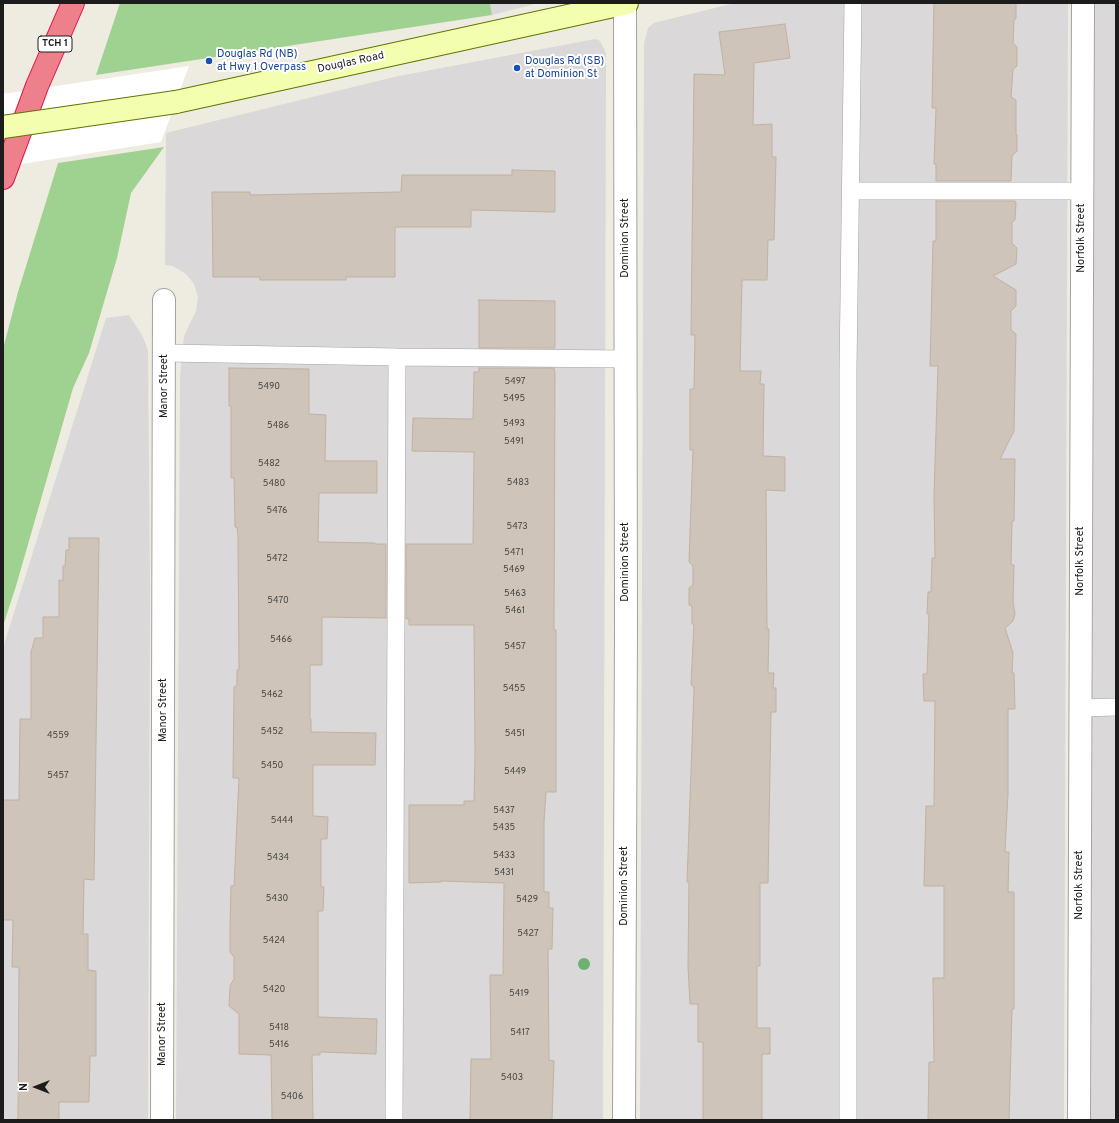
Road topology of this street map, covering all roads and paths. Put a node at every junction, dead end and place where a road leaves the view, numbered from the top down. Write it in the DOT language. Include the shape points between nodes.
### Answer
graph roads {
  1 [pos="73,3"];
  2 [pos="625,3"];
  3 [pos="853,3"];
  4 [pos="1083,3"];
  5 [pos="3,127"];
  6 [pos="3,178"];
  7 [pos="851,191"];
  8 [pos="1082,191"];
  9 [pos="164,300"];
  10 [pos="165,353"];
  11 [pos="397,357"];
  12 [pos="626,359"];
  13 [pos="1116,707"];
  14 [pos="1081,708"];
  15 [pos="162,1120"];
  16 [pos="394,1120"];
  17 [pos="624,1120"];
  18 [pos="848,1120"];
  19 [pos="1079,1120"];
  1 -- 6 [label="highway, TCH 1" via="37,86"];
  2 -- 5 [label="street, Douglas Road, bridge" via="176,102"];
  2 -- 12 [label="street, Dominion Street"];
  3 -- 7 [label="lane"];
  4 -- 8 [label="street, Norfolk Street"];
  7 -- 8 [label="lane"];
  7 -- 18 [label="lane" via="848,370"];
  8 -- 14 [label="street, Norfolk Street"];
  9 -- 10 [label="street, Manor Street"];
  10 -- 11 [label="lane"];
  10 -- 15 [label="street, Manor Street"];
  11 -- 12 [label="lane"];
  11 -- 16 [label="lane"];
  12 -- 17 [label="street, Dominion Street"];
  13 -- 14 [label="lane"];
  14 -- 19 [label="street, Norfolk Street"];
}
